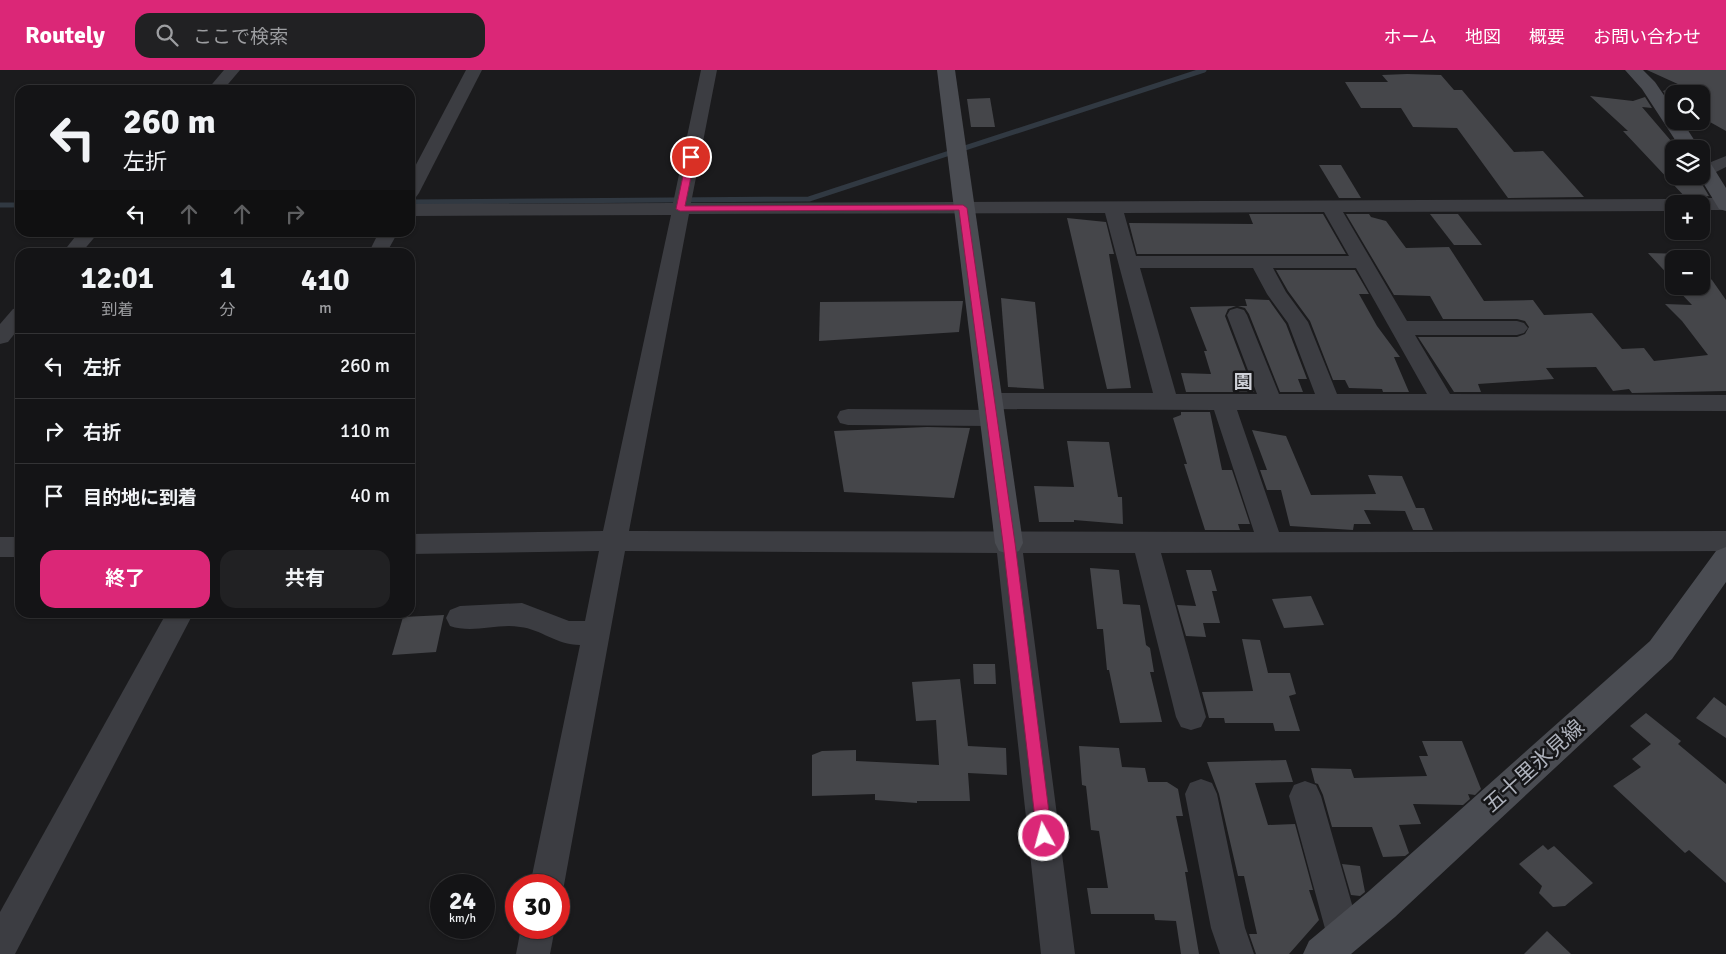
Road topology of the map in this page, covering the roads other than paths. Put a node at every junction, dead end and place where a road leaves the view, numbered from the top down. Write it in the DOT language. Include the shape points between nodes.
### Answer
graph roads {
  1 [pos="232,70"];
  2 [pos="474,70"];
  3 [pos="710,70"];
  4 [pos="946,70"];
  5 [pos="1634,70"];
  6 [pos="219,85"];
  7 [pos="1685,140"];
  8 [pos="1726,161"];
  9 [pos="1710,165"];
  10 [pos="1710,177"];
  11 [pos="415,183"];
  12 [pos="1665,204"];
  13 [pos="1710,204"];
  14 [pos="1726,205"];
  15 [pos="1330,206"];
  16 [pos="1113,207"];
  17 [pos="963,208"];
  18 [pos="680,209"];
  19 [pos="415,210"];
  20 [pos="86,237"];
  21 [pos="386,237"];
  22 [pos="76,248"];
  23 [pos="380,248"];
  24 [pos="1128,262"];
  25 [pos="1260,262"];
  26 [pos="1362,262"];
  27 [pos="1237,315"];
  28 [pos="15,320"];
  29 [pos="1400,328"];
  30 [pos="1516,328"];
  31 [pos="0,337"];
  32 [pos="1167,402"];
  33 [pos="1223,402"];
  34 [pos="1271,402"];
  35 [pos="1329,402"];
  36 [pos="1443,402"];
  37 [pos="1726,403"];
  38 [pos="991,410"];
  39 [pos="848,416"];
  40 [pos="614,541"];
  41 [pos="1145,542"];
  42 [pos="1270,542"];
  43 [pos="1726,542"];
  44 [pos="1009,543"];
  45 [pos="415,544"];
  46 [pos="0,547"];
  47 [pos="15,547"];
  48 [pos="1726,559"];
  49 [pos="178,618"];
  50 [pos="460,618"];
  51 [pos="596,633"];
  52 [pos="1191,716"];
  53 [pos="1201,794"];
  54 [pos="1305,796"];
  55 [pos="549,874"];
  56 [pos="536,939"];
  57 [pos="1333,945"];
  58 [pos="0,947"];
  59 [pos="533,954"];
  60 [pos="1058,954"];
  61 [pos="1237,954"];
  1 -- 6 [label="street"];
  2 -- 11 [label="street"];
  3 -- 18 [label="street"];
  4 -- 17 [label="street"];
  5 -- 7 [label="street" via="1649,86"];
  8 -- 9 [label="street"];
  10 -- 14 [label="street"];
  12 -- 15 [label="street"];
  13 -- 14 [label="street"];
  15 -- 16 [label="street"];
  15 -- 26 [label="street"];
  16 -- 17 [label="street"];
  16 -- 24 [label="street"];
  17 -- 18 [label="street"];
  17 -- 38 [label="street"];
  18 -- 19 [label="street"];
  18 -- 40 [label="street"];
  20 -- 22 [label="street"];
  21 -- 23 [label="street"];
  24 -- 25 [label="street"];
  24 -- 32 [label="street"];
  25 -- 26 [label="street"];
  25 -- 35 [label="street" via="1276,294 1298,322"];
  26 -- 29 [label="street"];
  27 -- 34 [label="street"];
  28 -- 31 [label="street"];
  29 -- 30 [label="street"];
  29 -- 36 [label="street"];
  32 -- 33 [label="street"];
  32 -- 38 [label="street"];
  33 -- 34 [label="street"];
  33 -- 42 [label="street"];
  34 -- 35 [label="street"];
  35 -- 36 [label="street"];
  36 -- 37 [label="street"];
  38 -- 39 [label="street"];
  38 -- 44 [label="street"];
  40 -- 44 [label="street"];
  40 -- 45 [label="street"];
  40 -- 51 [label="street"];
  41 -- 42 [label="street"];
  41 -- 44 [label="street"];
  41 -- 52 [label="street"];
  42 -- 43 [label="street"];
  44 -- 60 [label="street"];
  46 -- 47 [label="street"];
  48 -- 57 [label="street, 五十里氷見線" via="1661,650 1389,898"];
  49 -- 58 [label="street"];
  50 -- 51 [label="street" via="522,615 568,633"];
  51 -- 55 [label="street"];
  53 -- 61 [label="street" via="1228,928"];
  54 -- 57 [label="street"];
  56 -- 59 [label="street"];
}
